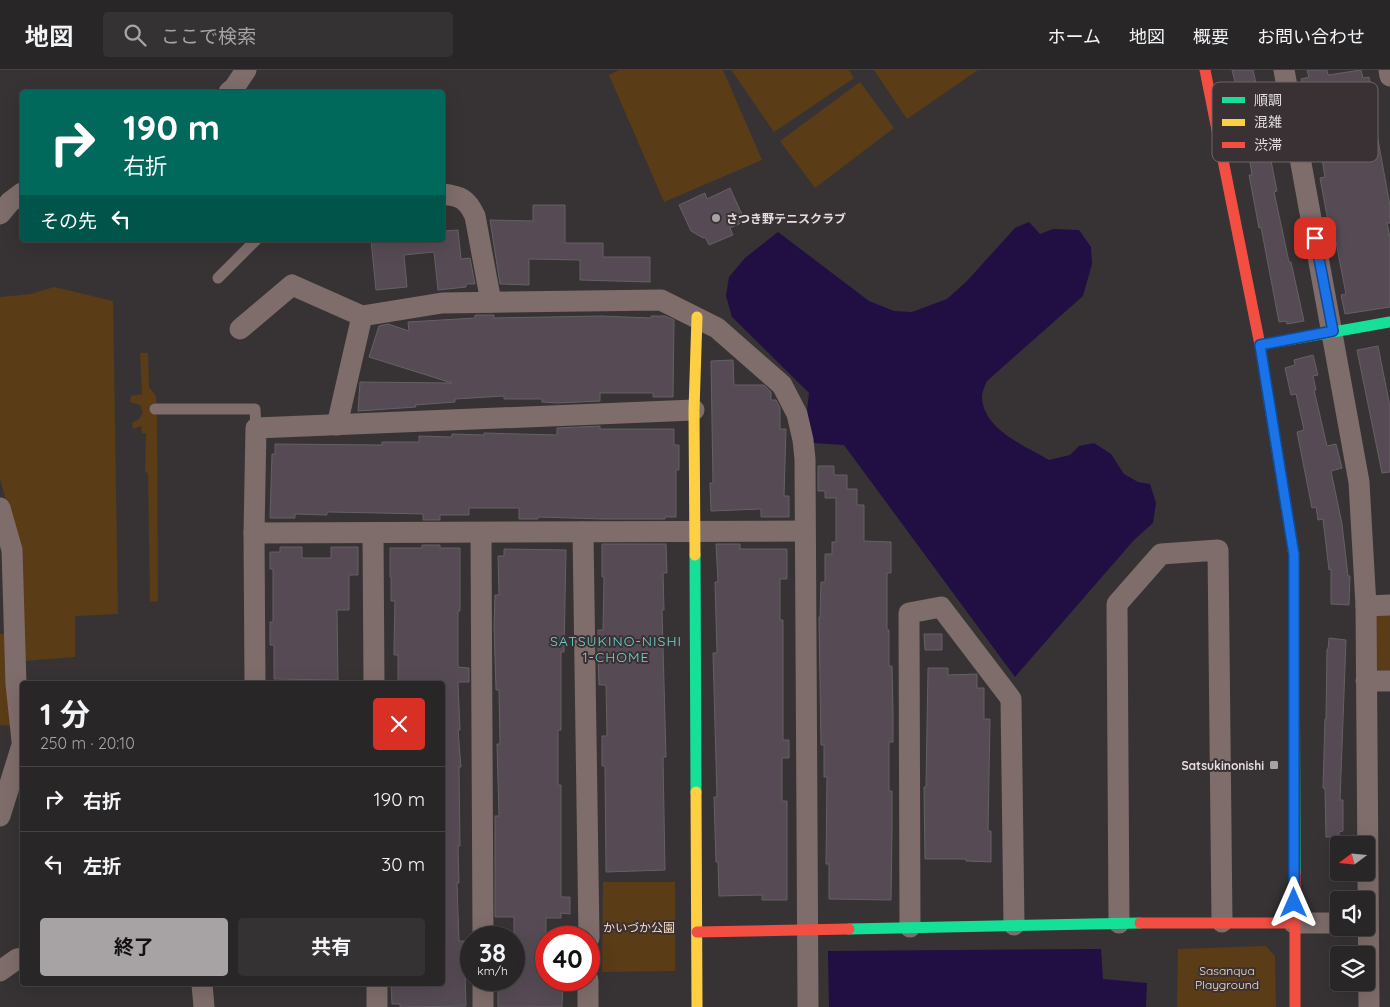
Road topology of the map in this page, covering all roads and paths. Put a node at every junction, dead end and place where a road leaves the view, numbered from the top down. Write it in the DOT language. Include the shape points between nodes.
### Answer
graph roads {
  1 [pos="246,70"];
  2 [pos="1205,70"];
  3 [pos="1389,70"];
  4 [pos="1390,76"];
  5 [pos="232,90"];
  6 [pos="1212,105"];
  7 [pos="1223,162"];
  8 [pos="1301,162"];
  9 [pos="20,194"];
  10 [pos="445,194"];
  11 [pos="0,214"];
  12 [pos="254,242"];
  13 [pos="218,278"];
  14 [pos="491,302"];
  15 [pos="362,316"];
  16 [pos="697,317"];
  17 [pos="1390,322"];
  18 [pos="240,329"];
  19 [pos="1333,331"];
  20 [pos="1260,345"];
  21 [pos="155,408"];
  22 [pos="694,410"];
  23 [pos="337,424"];
  24 [pos="256,428"];
  25 [pos="0,508"];
  26 [pos="805,531"];
  27 [pos="583,532"];
  28 [pos="695,532"];
  29 [pos="373,533"];
  30 [pos="481,533"];
  31 [pos="254,534"];
  32 [pos="1390,605"];
  33 [pos="1366,606"];
  34 [pos="255,681"];
  35 [pos="374,681"];
  36 [pos="1366,681"];
  37 [pos="1390,681"];
  38 [pos="20,723"];
  39 [pos="20,750"];
  40 [pos="0,816"];
  41 [pos="1367,891"];
  42 [pos="1222,922"];
  43 [pos="1119,923"];
  44 [pos="1294,923"];
  45 [pos="1330,923"];
  46 [pos="1014,925"];
  47 [pos="483,926"];
  48 [pos="589,926"];
  49 [pos="910,927"];
  50 [pos="808,930"];
  51 [pos="697,932"];
  52 [pos="1367,936"];
  53 [pos="20,958"];
  54 [pos="0,971"];
  55 [pos="202,986"];
  56 [pos="377,986"];
  57 [pos="483,991"];
  58 [pos="588,991"];
  59 [pos="204,1007"];
  60 [pos="377,1007"];
  61 [pos="483,1007"];
  62 [pos="588,1007"];
  63 [pos="697,1007"];
  64 [pos="808,1007"];
  65 [pos="1295,1007"];
  66 [pos="1369,1007"];
  1 -- 5 [label="street"];
  2 -- 6 [label="street"];
  3 -- 4 [label="street"];
  7 -- 20 [label="street"];
  8 -- 19 [label="street"];
  9 -- 11 [label="street"];
  10 -- 14 [label="street" via="459,196 470,205 475,216"];
  12 -- 13 [label="lane"];
  14 -- 15 [label="street" via="442,303"];
  14 -- 16 [label="street" via="661,300"];
  15 -- 18 [label="street" via="292,285"];
  15 -- 23 [label="street"];
  16 -- 22 [label="street"];
  16 -- 26 [label="street" via="717,328 782,385 798,414 805,459"];
  17 -- 19 [label="street"];
  19 -- 20 [label="street"];
  19 -- 33 [label="street" via="1359,482"];
  20 -- 44 [label="street" via="1294,555"];
  21 -- 24 [label="lane" via="255,409"];
  22 -- 23 [label="street"];
  22 -- 28 [label="street"];
  23 -- 24 [label="street"];
  24 -- 31 [label="street"];
  25 -- 38 [label="street" via="12,550"];
  26 -- 28 [label="street"];
  26 -- 50 [label="street"];
  27 -- 28 [label="street"];
  27 -- 30 [label="street"];
  27 -- 48 [label="street"];
  28 -- 51 [label="street"];
  29 -- 30 [label="street"];
  29 -- 31 [label="street"];
  29 -- 35 [label="street"];
  30 -- 47 [label="street"];
  31 -- 34 [label="street"];
  32 -- 33 [label="street"];
  33 -- 36 [label="street"];
  36 -- 37 [label="street"];
  36 -- 41 [label="street"];
  39 -- 40 [label="street"];
  42 -- 43 [label="street"];
  42 -- 43 [label="street" via="1218,550 1161,554 1117,604"];
  42 -- 44 [label="street"];
  43 -- 46 [label="street"];
  44 -- 45 [label="street"];
  44 -- 65 [label="street"];
  46 -- 49 [label="street"];
  46 -- 49 [label="street" via="1011,699 941,607 909,613"];
  49 -- 50 [label="street"];
  50 -- 51 [label="street"];
  50 -- 64 [label="street"];
  51 -- 63 [label="street"];
  52 -- 66 [label="street"];
  53 -- 54 [label="street"];
  55 -- 59 [label="street"];
  56 -- 60 [label="street"];
  57 -- 61 [label="street"];
  58 -- 62 [label="street"];
}
